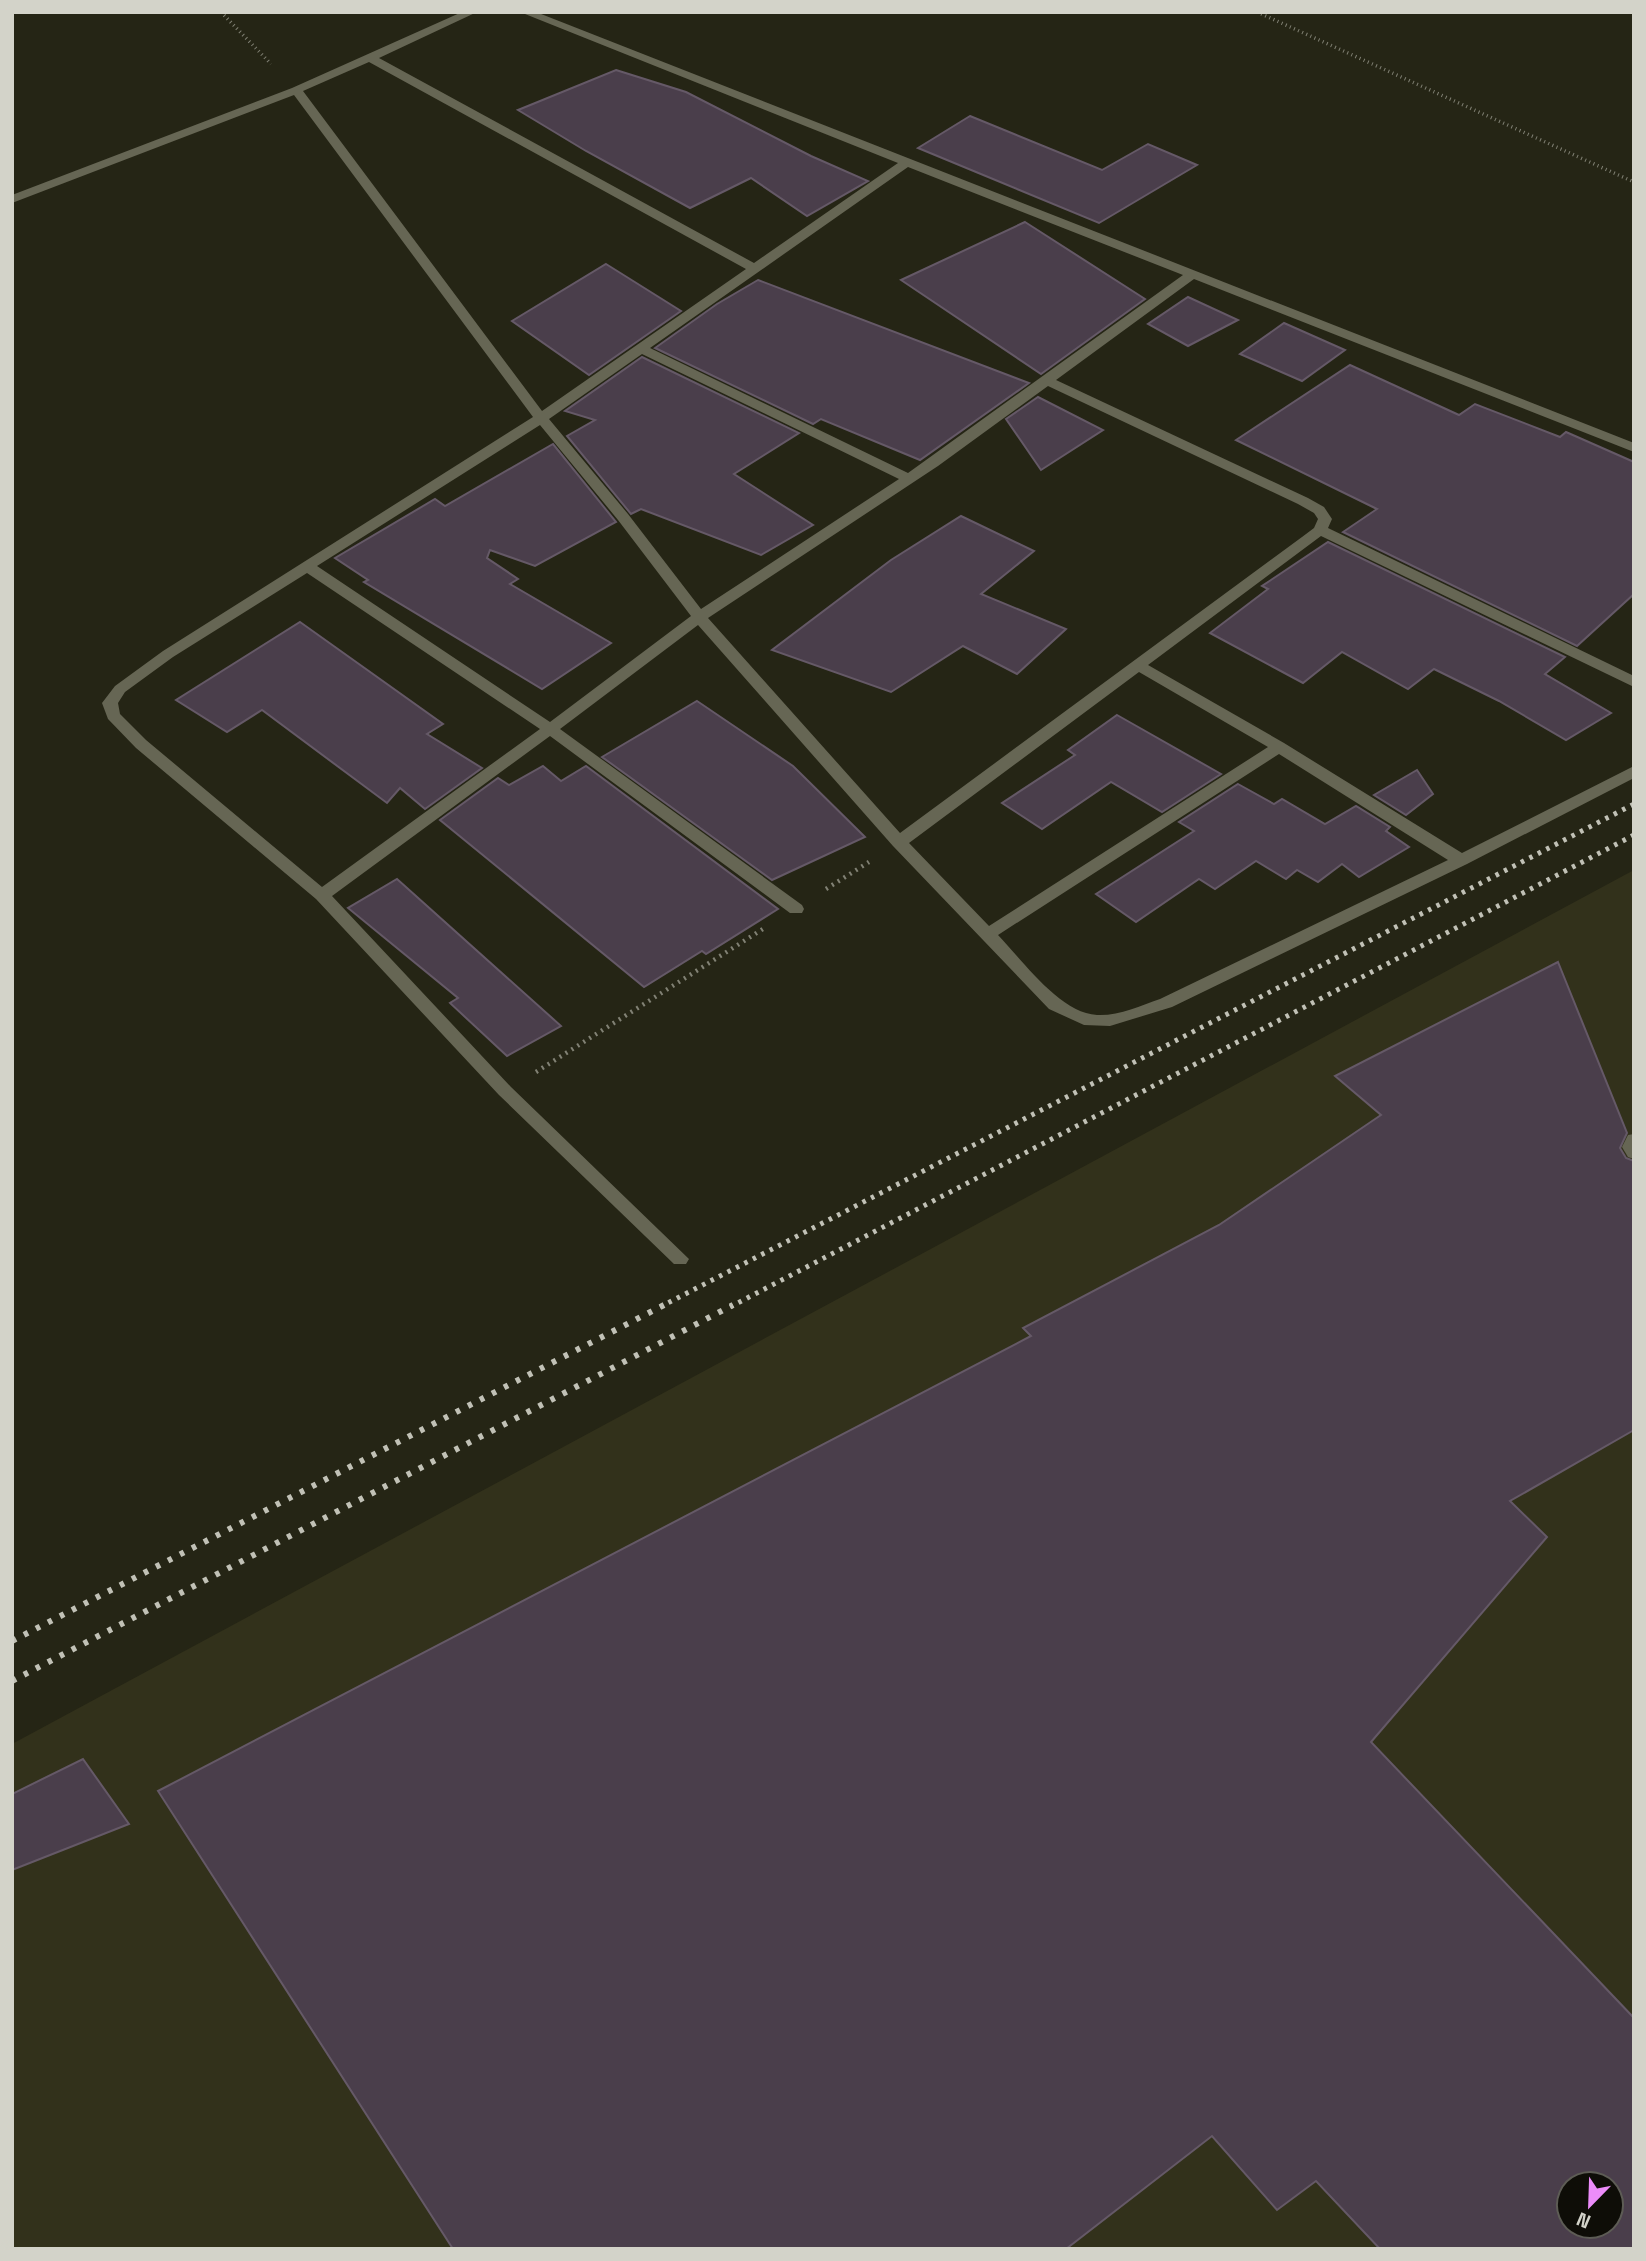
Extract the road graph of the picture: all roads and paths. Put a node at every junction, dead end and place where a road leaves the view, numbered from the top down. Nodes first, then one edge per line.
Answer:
1 (221, 12) edge
2 (472, 12) edge
3 (525, 12) edge
4 (1256, 12) edge
5 (371, 58) junction
6 (296, 90) junction
7 (906, 163) junction
8 (1634, 182) edge
9 (12, 199) edge
10 (754, 268) junction
11 (1192, 275) junction
12 (640, 348) junction
13 (1048, 381) junction
14 (541, 418) junction
15 (1634, 448) edge
16 (909, 479) junction
17 (1320, 530) junction
18 (308, 566) junction
19 (699, 617) junction
20 (1138, 665) junction
21 (1634, 682) edge
22 (550, 729) junction
23 (1279, 747) junction
24 (1634, 771) edge
25 (899, 842) junction
26 (1461, 860) junction
27 (322, 895) junction
28 (796, 909) junction
29 (988, 934) junction
30 (505, 1091) junction
31 (1634, 1140) edge
32 (1634, 1152) edge
33 (680, 1259) dead end

1 - 6 path
2 - 5 street
3 - 7 street
4 - 8 path
5 - 6 street
5 - 10 street
6 - 9 street
6 - 14 street
7 - 10 street
7 - 11 street
10 - 12 street
11 - 13 street
11 - 15 street
12 - 14 street
12 - 16 street
13 - 16 street
13 - 17 street
14 - 18 street
14 - 19 street
16 - 19 street
17 - 20 street
17 - 21 street
18 - 22 street
18 - 27 street
19 - 22 street
19 - 25 street
20 - 23 street
20 - 25 street
22 - 27 street
22 - 28 street
23 - 26 street
23 - 29 street
24 - 26 street
25 - 28 path
25 - 29 street
26 - 29 street
27 - 30 street
28 - 30 path
30 - 33 street
31 - 32 street

